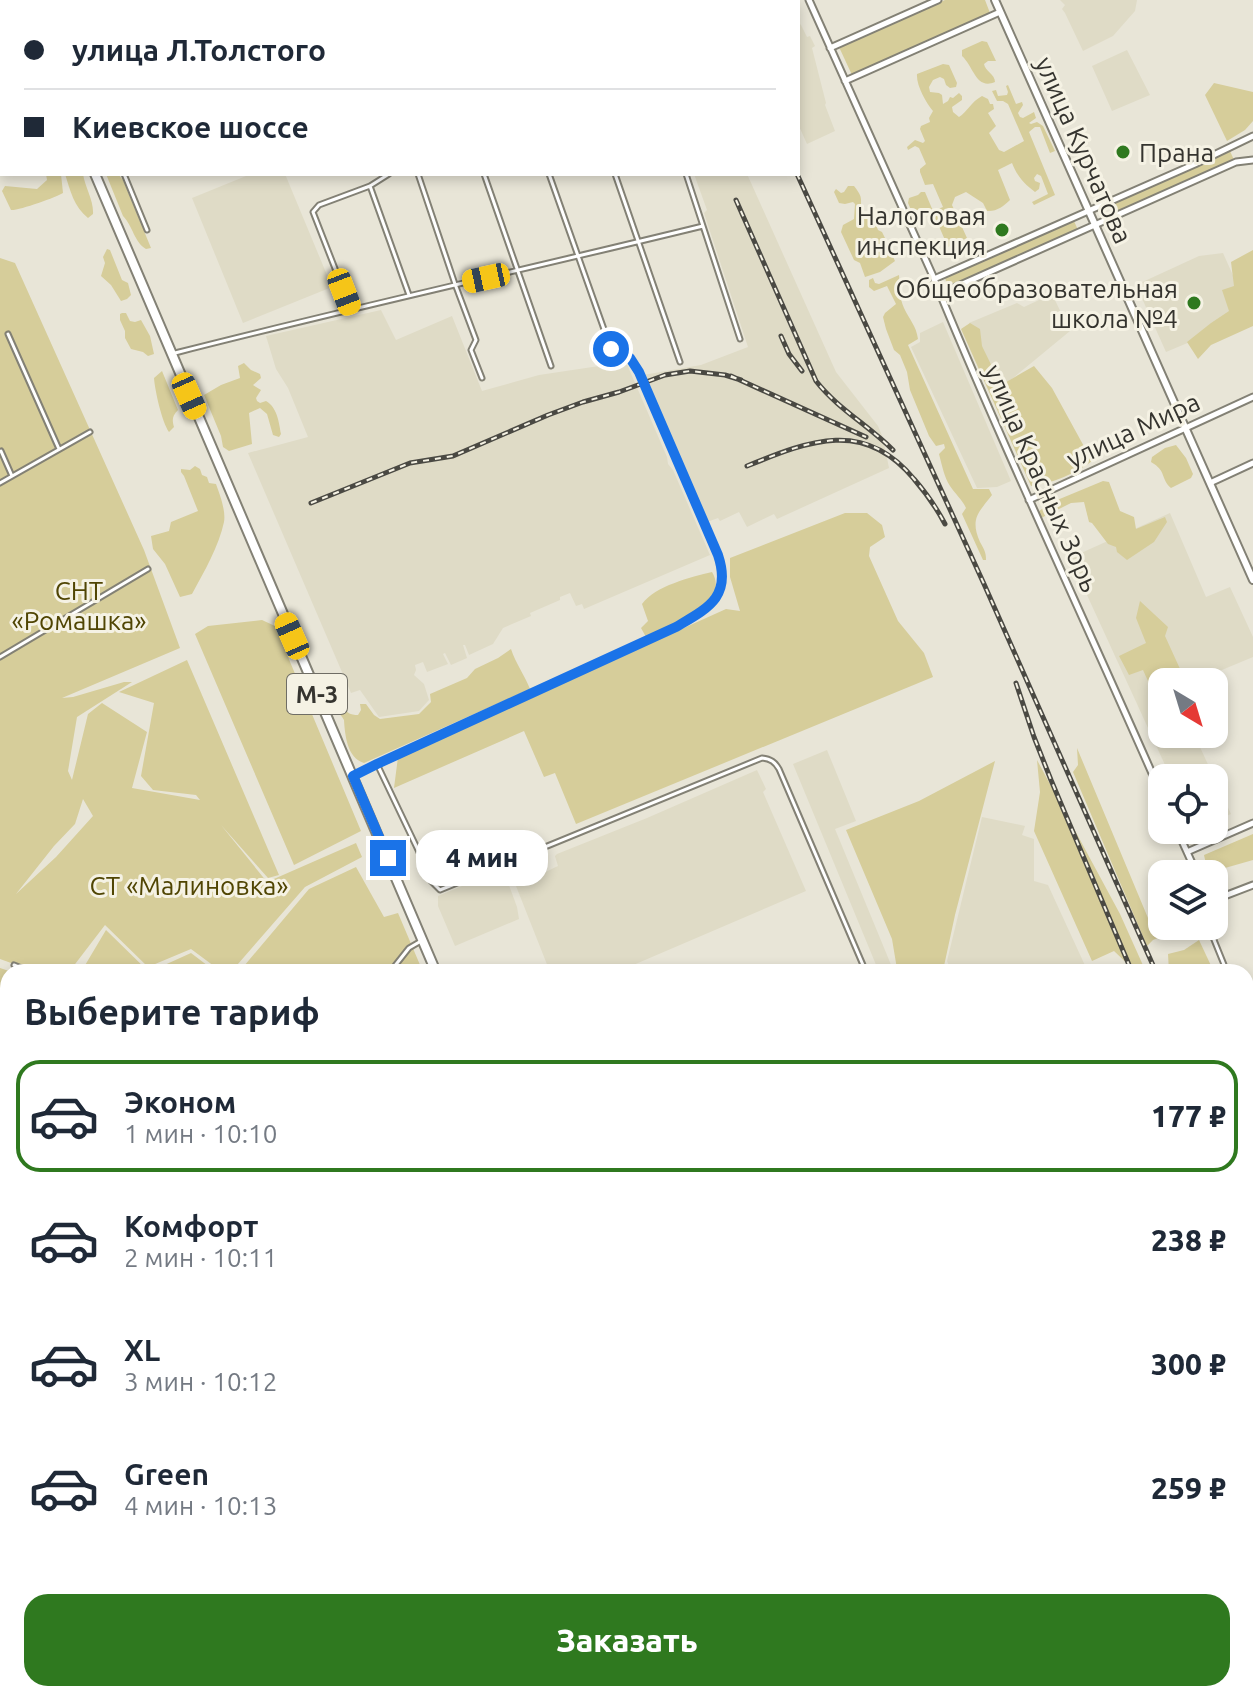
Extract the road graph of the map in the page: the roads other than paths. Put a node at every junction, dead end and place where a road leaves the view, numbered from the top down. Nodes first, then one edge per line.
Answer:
1 (809, 0) edge
2 (938, 0) edge
3 (995, 0) edge
4 (1000, 12) junction
5 (830, 48) junction
6 (845, 81) junction
7 (1253, 136) edge
8 (1253, 160) edge
9 (96, 176) edge
10 (125, 176) edge
11 (386, 176) edge
12 (419, 176) edge
13 (485, 176) edge
14 (550, 176) edge
15 (616, 176) edge
16 (687, 176) edge
17 (370, 186) junction
18 (1088, 211) junction
19 (1095, 224) junction
20 (703, 226) junction
21 (147, 230) dead end
22 (639, 242) junction
23 (577, 257) junction
24 (517, 271) junction
25 (934, 279) junction
26 (455, 284) junction
27 (940, 294) junction
28 (409, 295) junction
29 (350, 309) junction
30 (8, 334) dead end
31 (740, 339) dead end
32 (171, 354) junction
33 (680, 362) dead end
34 (551, 366) dead end
35 (482, 378) dead end
36 (1253, 397) edge
37 (1186, 428) junction
38 (90, 432) dead end
39 (59, 449) junction
40 (1, 451) edge
41 (1253, 463) edge
42 (12, 476) junction
43 (0, 483) edge
44 (1210, 483) junction
45 (1029, 500) junction
46 (148, 569) dead end
47 (1253, 580) edge
48 (0, 657) edge
49 (377, 764) junction
50 (1148, 765) edge
51 (353, 776) junction
52 (1253, 823) edge
53 (1183, 844) edge
54 (1187, 852) junction
55 (1191, 860) edge
56 (1253, 885) edge
57 (1228, 895) edge
58 (1214, 940) edge
59 (422, 941) junction
60 (396, 964) edge
61 (432, 964) edge
62 (863, 964) edge
63 (1224, 964) edge

1 - 5 street, улица Красных Зорь
2 - 5 street
3 - 4 main road, улица Курчатова
4 - 6 street
4 - 18 main road, улица Курчатова
5 - 6 street, улица Красных Зорь
6 - 25 street, улица Красных Зорь
7 - 18 street
8 - 19 street
9 - 32 highway, М-3
10 - 21 street
11 - 17 street
12 - 26 street
13 - 24 street
14 - 23 street
15 - 22 street
16 - 20 street
17 - 28 street
17 - 29 street
18 - 19 main road, улица Курчатова
18 - 25 street
19 - 27 street
19 - 37 main road, улица Курчатова
20 - 22 street
20 - 31 street
22 - 23 street
22 - 33 street
23 - 24 street
23 - 49 street
24 - 26 street
24 - 34 street
25 - 27 street, улица Красных Зорь
26 - 28 street
26 - 35 street
27 - 45 street, улица Красных Зорь
28 - 29 street
29 - 32 street
30 - 39 street
32 - 51 highway, М-3
36 - 37 street, улица Мира
37 - 44 main road, улица Курчатова
37 - 45 street, улица Мира
38 - 39 street
39 - 42 street
40 - 42 street
41 - 44 street
42 - 43 street
44 - 47 main road, улица Курчатова
45 - 50 street, улица Красных Зорь
46 - 48 street
49 - 51 street
49 - 62 street
51 - 59 highway, М-3
52 - 54 street
53 - 54 street
54 - 55 street
56 - 57 street
58 - 63 street
59 - 60 street
59 - 61 highway, М-3

